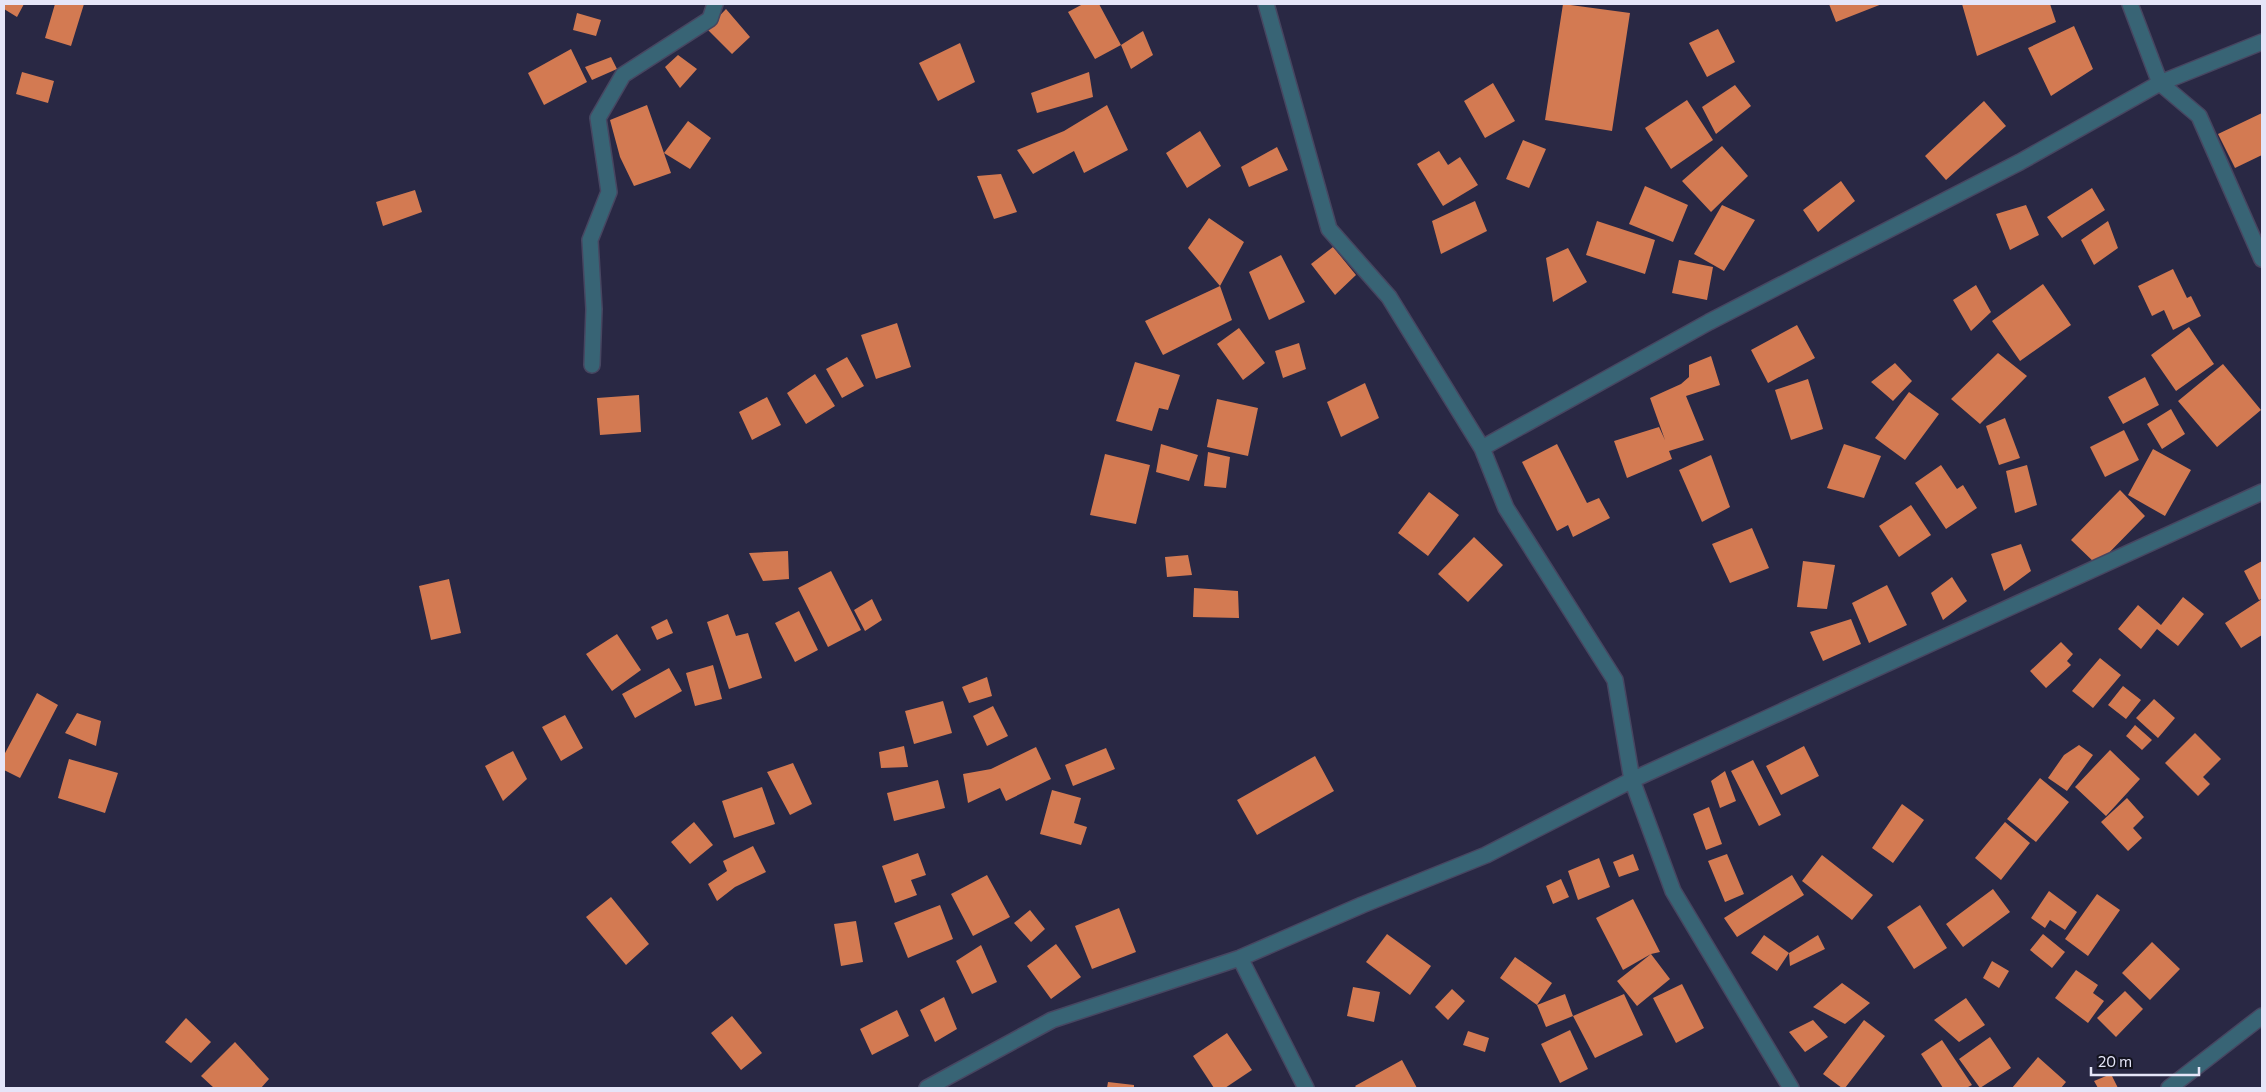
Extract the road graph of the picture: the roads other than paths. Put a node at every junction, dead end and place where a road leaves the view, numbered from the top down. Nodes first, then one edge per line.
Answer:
1 (715, 4) edge
2 (1267, 4) edge
3 (2130, 4) edge
4 (2262, 42) edge
5 (2160, 83) junction
6 (2262, 259) edge
7 (592, 366) dead end
8 (1482, 448) junction
9 (2262, 492) edge
10 (1632, 780) junction
11 (1240, 958) junction
12 (2262, 1016) edge
13 (927, 1088) edge
14 (1306, 1088) edge
15 (1791, 1088) edge
16 (2170, 1088) edge

1 - 7 street
2 - 8 street
3 - 5 street
4 - 5 street
5 - 6 street
5 - 8 street
8 - 10 street
9 - 10 street
10 - 11 street
10 - 15 street
11 - 13 street
11 - 14 street
12 - 16 street

